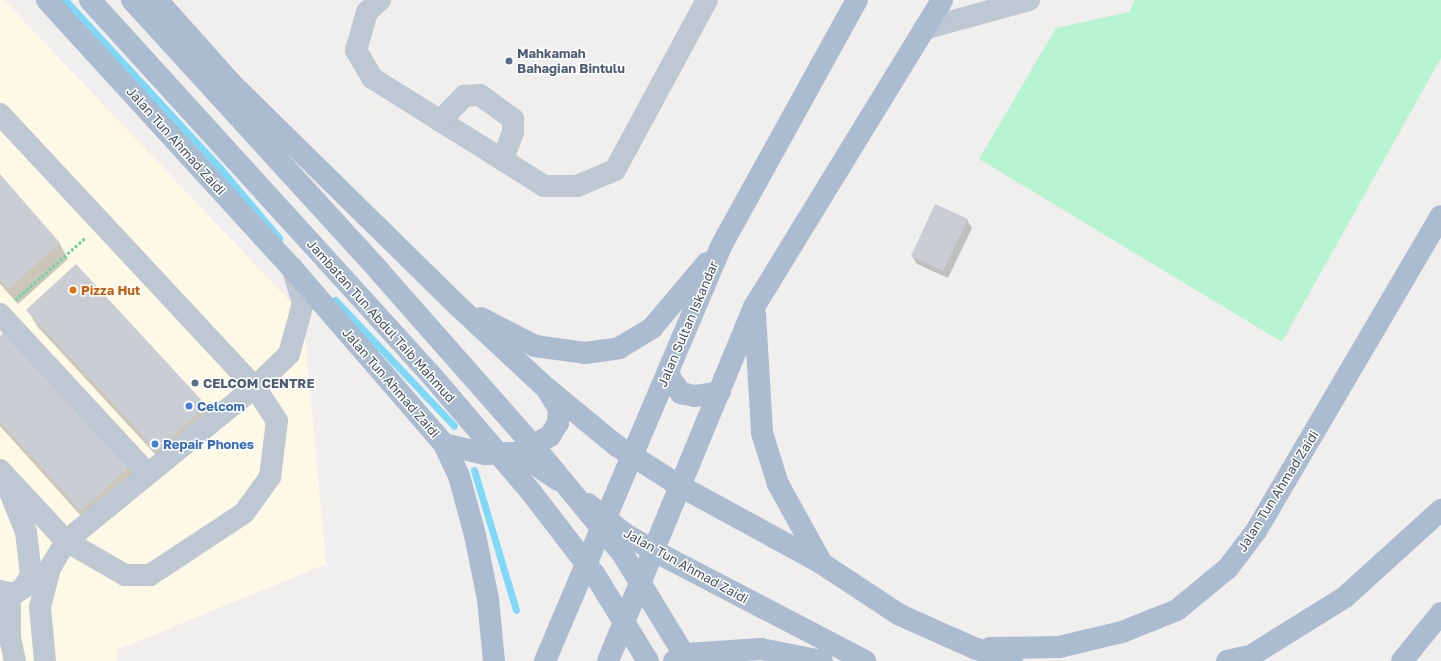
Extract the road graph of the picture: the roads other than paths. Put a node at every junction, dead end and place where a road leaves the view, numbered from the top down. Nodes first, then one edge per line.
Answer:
1 (47, 0) edge
2 (90, 0) edge
3 (132, 0) edge
4 (157, 0) edge
5 (380, 0) edge
6 (707, 0) edge
7 (857, 0) edge
8 (942, 0) edge
9 (1029, 0) edge
10 (924, 29) junction
11 (0, 114) edge
12 (440, 121) junction
13 (502, 160) junction
14 (1441, 216) edge
15 (720, 248) junction
16 (292, 268) junction
17 (457, 305) junction
18 (754, 307) junction
19 (6, 308) edge
20 (669, 370) junction
21 (544, 386) junction
22 (255, 387) junction
23 (720, 392) junction
24 (444, 444) junction
25 (518, 453) junction
26 (633, 455) junction
27 (2, 472) edge
28 (147, 473) junction
29 (680, 486) junction
30 (1441, 510) edge
31 (606, 519) junction
32 (66, 541) junction
33 (654, 551) junction
34 (821, 563) junction
35 (5, 592) edge
36 (1441, 613) edge
37 (974, 648) junction
38 (15, 661) edge
39 (45, 661) edge
40 (494, 661) edge
41 (545, 661) edge
42 (608, 661) edge
43 (648, 661) edge
44 (674, 661) edge
45 (688, 661) edge
46 (822, 661) edge
47 (865, 661) edge
48 (1012, 661) edge
49 (1227, 661) edge
50 (1402, 661) edge

1 - 16 main road, Jalan Tun Ahmad Zaidi
2 - 43 main road, Jambatan Tun Abdul Taib Mahmud, bridge
3 - 45 main road, bridge
4 - 17 main road, Jalan Tun Ahmad Zaidi
5 - 12 street
6 - 13 street
7 - 15 main road, Jalan Sultan Iskandar
8 - 10 main road
9 - 10 street
10 - 18 main road
11 - 22 street
12 - 13 street
12 - 13 street
14 - 37 main road, Jalan Tun Ahmad Zaidi
15 - 17 main road
15 - 20 main road, Jalan Sultan Iskandar
16 - 22 street
16 - 24 main road, Jalan Tun Ahmad Zaidi
17 - 21 main road, Jalan Tun Ahmad Zaidi
18 - 23 main road
18 - 34 main road
19 - 28 street
20 - 23 main road
20 - 26 main road, Jalan Sultan Iskandar
21 - 25 main road
21 - 26 main road, Jalan Tun Ahmad Zaidi
22 - 28 street
22 - 32 street
23 - 29 main road
24 - 25 main road, Jalan Tun Ahmad Zaidi
24 - 40 main road
25 - 31 main road, Jalan Tun Ahmad Zaidi
26 - 29 main road, Jalan Tun Ahmad Zaidi
26 - 31 main road, Jalan Sultan Iskandar
27 - 32 street
27 - 35 street
28 - 32 street
29 - 33 main road
29 - 34 main road, Jalan Tun Ahmad Zaidi
30 - 49 main road
31 - 33 main road, Jalan Tun Ahmad Zaidi
31 - 41 main road, Jalan Sultan Iskandar
32 - 39 street
33 - 42 main road
33 - 47 main road, Jalan Tun Ahmad Zaidi
34 - 37 main road, Jalan Tun Ahmad Zaidi
35 - 38 street
36 - 50 main road
37 - 48 main road, Jalan Tun Ahmad Zaidi
44 - 46 main road

